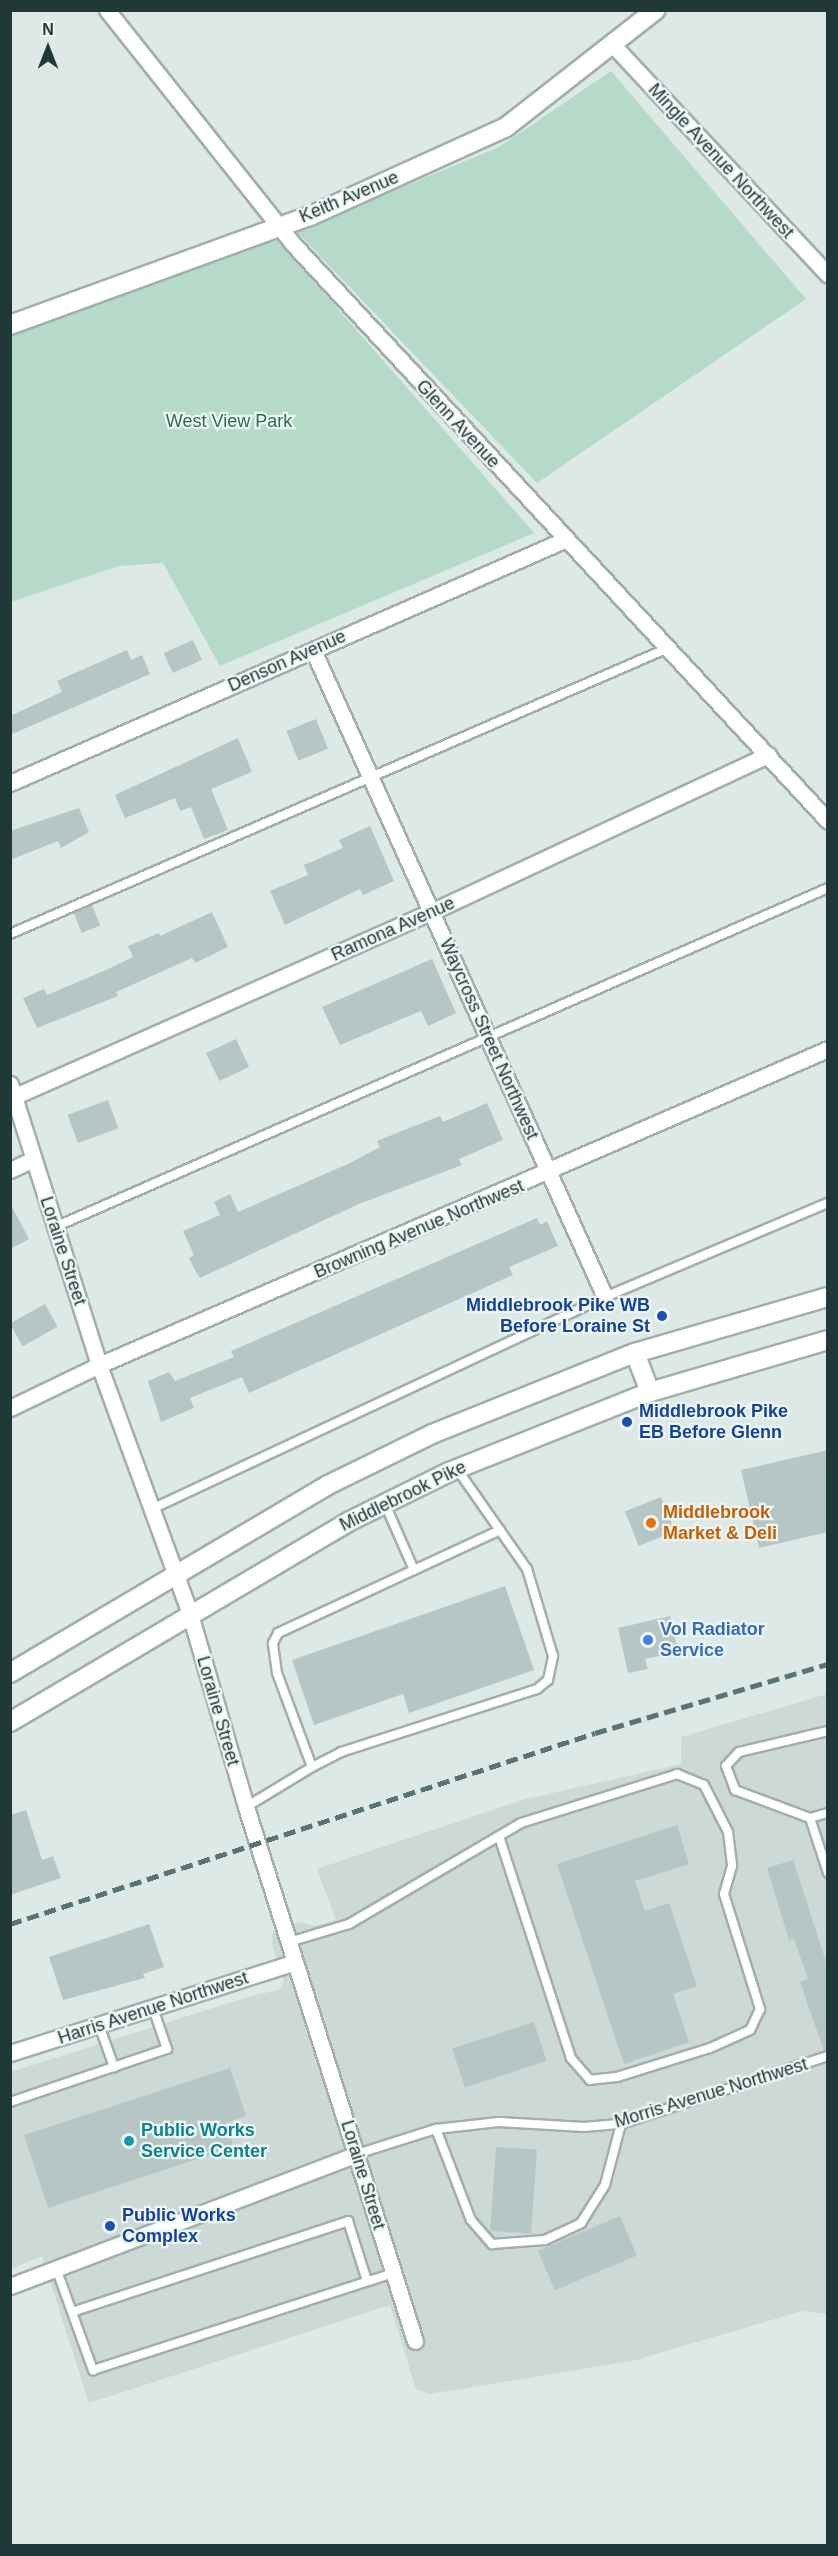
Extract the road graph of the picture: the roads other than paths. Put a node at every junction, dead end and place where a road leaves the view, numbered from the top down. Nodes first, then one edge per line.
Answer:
1 (107, 10) edge
2 (657, 10) edge
3 (614, 46) junction
4 (277, 227) junction
5 (825, 267) edge
6 (10, 325) edge
7 (564, 540) junction
8 (668, 648) junction
9 (313, 650) junction
10 (768, 755) junction
11 (369, 777) junction
12 (10, 783) edge
13 (828, 821) edge
14 (828, 888) edge
15 (431, 912) junction
16 (10, 934) edge
17 (489, 1039) junction
18 (828, 1049) edge
19 (13, 1090) edge
20 (34, 1159) junction
21 (10, 1170) edge
22 (549, 1173) junction
23 (828, 1203) edge
24 (55, 1227) junction
25 (606, 1297) junction
26 (828, 1297) edge
27 (828, 1340) edge
28 (635, 1353) junction
29 (99, 1365) junction
30 (650, 1392) junction
31 (10, 1408) edge
32 (457, 1469) junction
33 (385, 1504) junction
34 (152, 1509) junction
35 (500, 1530) junction
36 (414, 1570) junction
37 (175, 1574) junction
38 (190, 1614) junction
39 (10, 1672) edge
40 (10, 1722) edge
41 (828, 1731) edge
42 (312, 1767) junction
43 (246, 1807) junction
44 (828, 1813) edge
45 (810, 1818) junction
46 (499, 1836) junction
47 (828, 1873) edge
48 (289, 1942) junction
49 (295, 1962) junction
50 (153, 2008) junction
51 (99, 2025) junction
52 (10, 2053) edge
53 (828, 2056) edge
54 (114, 2067) junction
55 (10, 2102) edge
56 (621, 2124) junction
57 (436, 2129) junction
58 (357, 2154) junction
59 (56, 2268) junction
60 (393, 2273) junction
61 (367, 2281) junction
62 (10, 2286) edge
63 (72, 2312) junction
64 (415, 2341) dead end

1 - 4 street, Glenn Avenue
2 - 3 main road, Keith Avenue
3 - 4 main road, Keith Avenue
3 - 5 street, Mingle Avenue Northwest
4 - 6 main road, Keith Avenue
4 - 7 street, Glenn Avenue
7 - 8 street, Glenn Avenue
7 - 9 street, Denson Avenue
8 - 10 street, Glenn Avenue
8 - 11 lane
9 - 11 street, Waycross Street Northwest
9 - 12 street, Denson Avenue
10 - 13 street, Glenn Avenue
10 - 15 street, Ramona Avenue
11 - 15 street, Waycross Street Northwest
11 - 16 lane
14 - 17 lane
15 - 17 street, Waycross Street Northwest
15 - 19 street, Ramona Avenue
17 - 22 street, Waycross Street Northwest
17 - 24 lane
18 - 22 street, Browning Avenue Northwest
19 - 20 street, Loraine Street
20 - 21 street
20 - 24 street, Loraine Street
22 - 25 street, Waycross Street Northwest
22 - 29 street, Browning Avenue Northwest
23 - 25 lane
24 - 29 street, Loraine Street
25 - 34 lane
26 - 28 main road
27 - 30 main road, Middlebrook Pike
28 - 30 main road
28 - 37 main road
29 - 31 street, Browning Avenue Northwest
29 - 34 street, Loraine Street
30 - 32 main road, Middlebrook Pike
32 - 33 main road, Middlebrook Pike
32 - 35 lane
33 - 36 lane
33 - 38 main road, Middlebrook Pike
34 - 37 street, Loraine Street
35 - 36 lane
35 - 42 lane
36 - 42 lane
37 - 38 street, Loraine Street
37 - 39 main road
38 - 40 main road, Middlebrook Pike
38 - 43 street, Loraine Street
41 - 45 lane
42 - 43 lane
43 - 48 street, Loraine Street
44 - 45 lane
45 - 47 lane
46 - 46 lane
46 - 48 lane
48 - 49 street, Loraine Street
49 - 50 street, Harris Avenue Northwest
49 - 58 street, Loraine Street
50 - 51 street, Harris Avenue Northwest
50 - 54 lane
51 - 52 street, Harris Avenue Northwest
51 - 54 lane
53 - 56 lane, Morris Avenue Northwest
54 - 55 lane
56 - 57 lane, Morris Avenue Northwest
56 - 57 lane
57 - 58 lane, Morris Avenue Northwest
58 - 59 street, Morris Avenue Northwest
58 - 60 street, Loraine Street
59 - 62 street, Morris Avenue Northwest
59 - 63 lane
60 - 61 lane
60 - 64 street, Loraine Street
61 - 63 lane
61 - 63 lane

